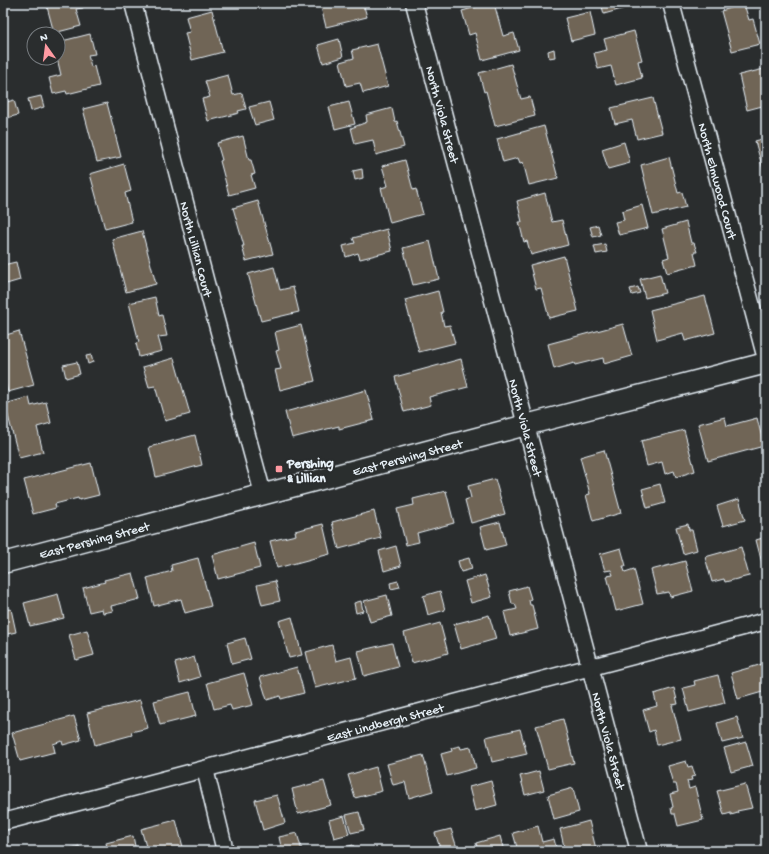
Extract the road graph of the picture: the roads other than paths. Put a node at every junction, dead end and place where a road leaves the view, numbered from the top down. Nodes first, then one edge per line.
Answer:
1 (133, 3) edge
2 (414, 3) edge
3 (671, 3) edge
4 (766, 359) edge
5 (766, 363) edge
6 (526, 425) junction
7 (263, 494) junction
8 (3, 563) edge
9 (766, 621) edge
10 (591, 668) junction
11 (205, 769) junction
12 (3, 822) edge
13 (225, 851) edge
14 (639, 851) edge

1 - 7 street, North Lillian Court
2 - 6 street, North Viola Street
3 - 4 street, North Elmwood Court
5 - 6 street, East Pershing Street
6 - 7 street, East Pershing Street
6 - 10 street, North Viola Street
7 - 8 street, East Pershing Street
9 - 10 street, East Lindbergh Street
10 - 11 street, East Lindbergh Street
10 - 14 street, North Viola Street
11 - 12 street, East Lindbergh Street
11 - 13 street

